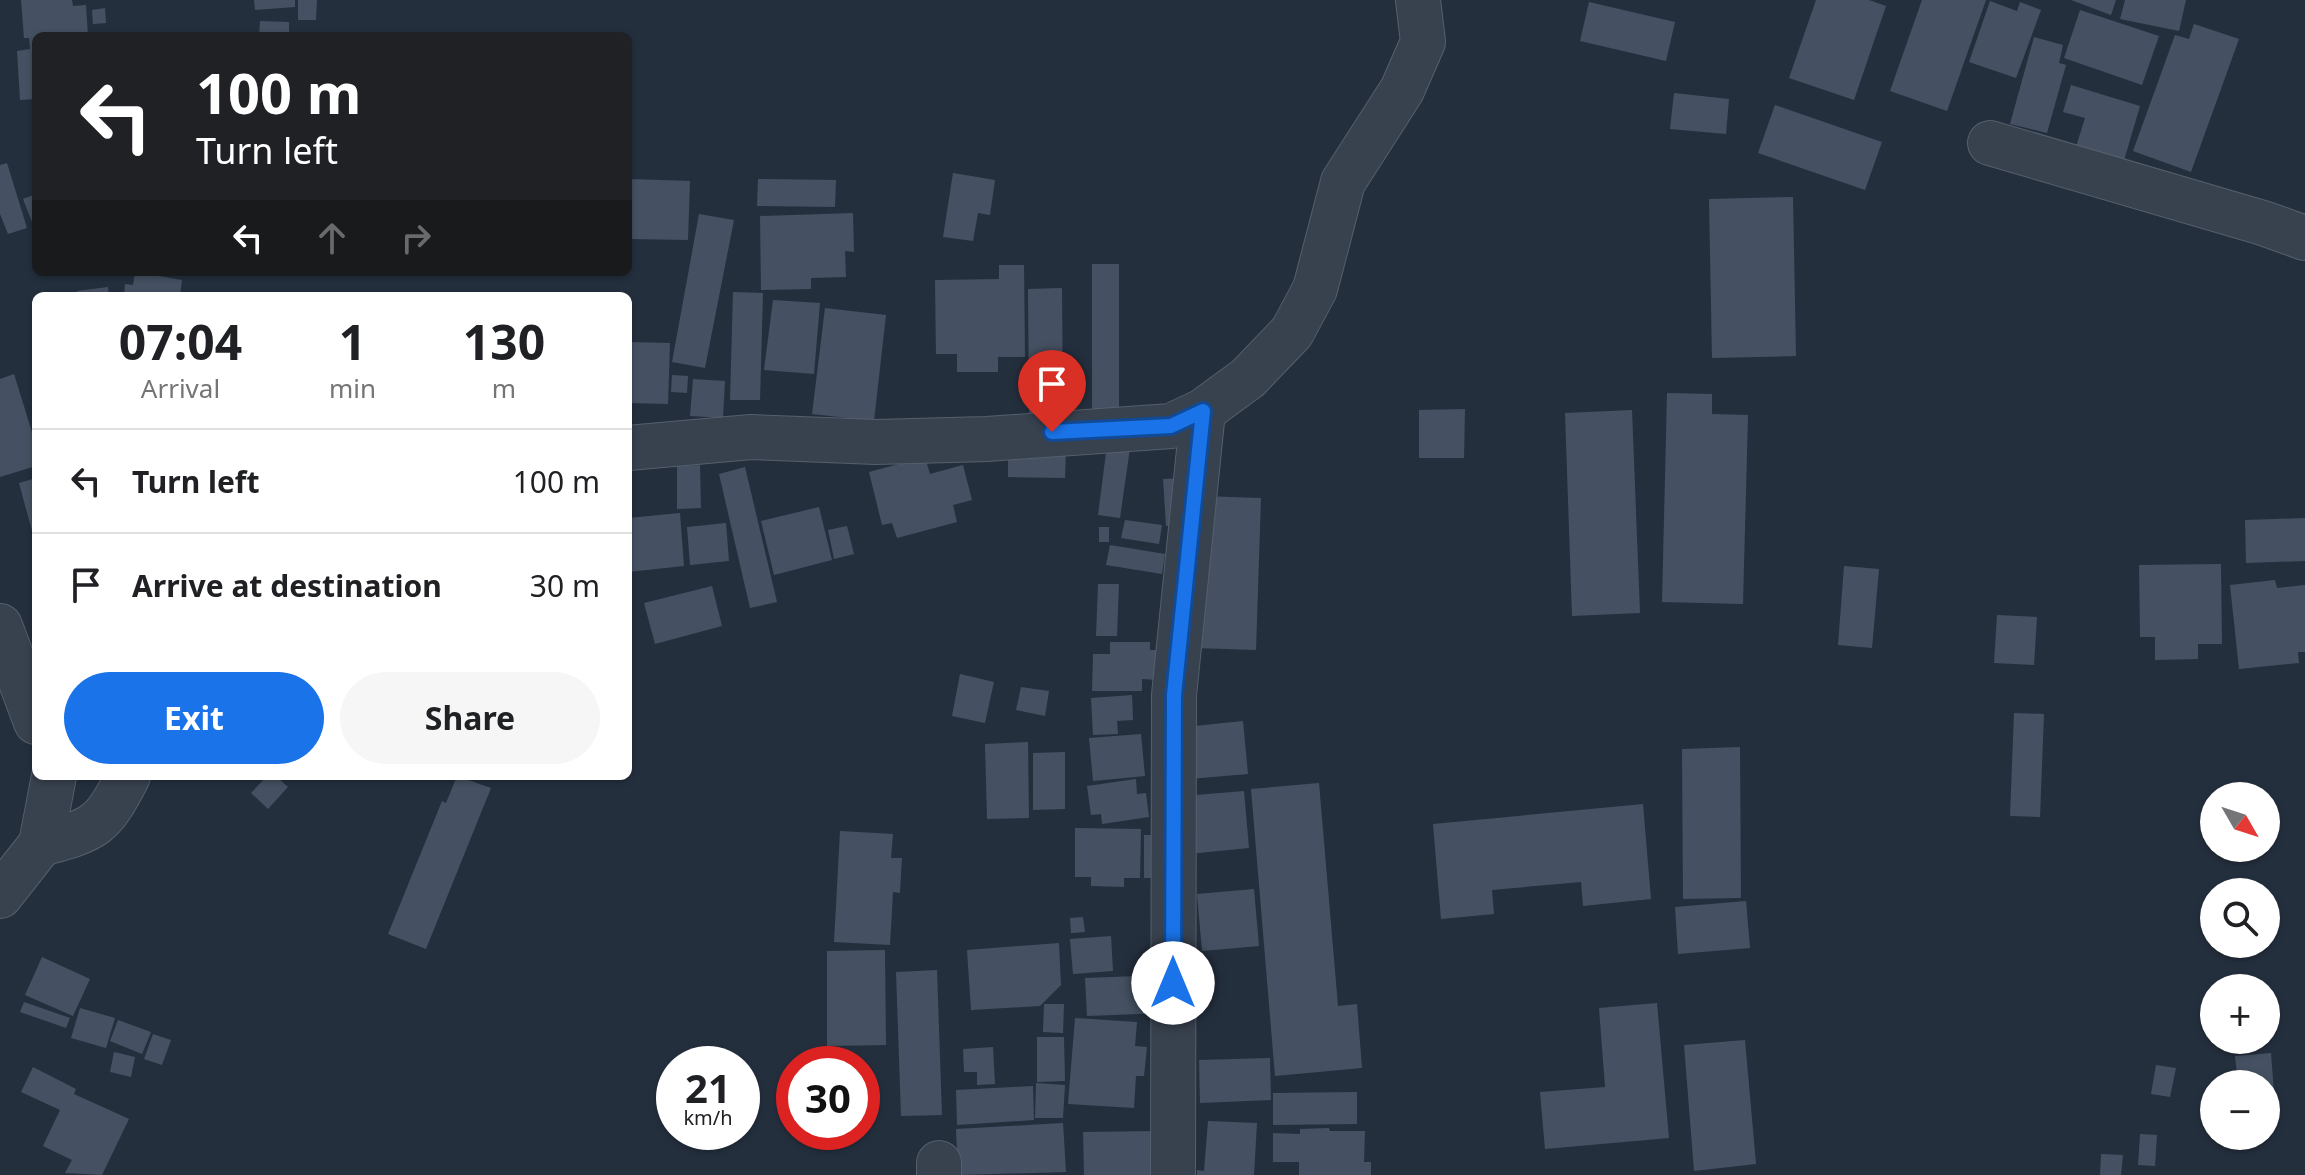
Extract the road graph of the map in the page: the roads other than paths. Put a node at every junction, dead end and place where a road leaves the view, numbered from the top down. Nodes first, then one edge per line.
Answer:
1 (1399, 0) edge
2 (1421, 21) edge
3 (1990, 143) dead end
4 (2305, 238) edge
5 (1203, 411) junction
6 (632, 448) edge
7 (0, 626) edge
8 (32, 711) edge
9 (53, 780) edge
10 (126, 780) edge
11 (41, 844) junction
12 (0, 896) edge
13 (1173, 1175) edge

1 - 2 street
2 - 5 street
3 - 4 street
5 - 6 street
5 - 13 street
7 - 8 street
9 - 11 street
10 - 11 street
11 - 12 street

